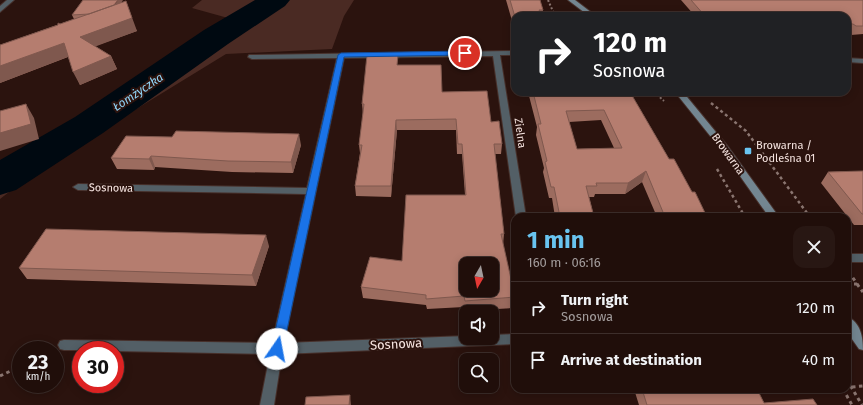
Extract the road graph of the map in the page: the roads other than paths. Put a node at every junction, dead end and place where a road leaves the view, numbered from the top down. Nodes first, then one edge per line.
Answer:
1 (11, 0) edge
2 (571, 0) edge
3 (0, 10) edge
4 (588, 12) edge
5 (496, 53) junction
6 (511, 53) edge
7 (341, 55) junction
8 (252, 57) dead end
9 (851, 60) edge
10 (863, 61) edge
11 (682, 96) edge
12 (78, 188) dead end
13 (311, 191) junction
14 (520, 213) edge
15 (771, 213) edge
16 (851, 258) edge
17 (863, 258) edge
18 (851, 328) edge
19 (511, 339) edge
20 (64, 345) dead end
21 (863, 345) edge
22 (277, 349) junction
23 (267, 405) edge

1 - 3 street
2 - 4 street
5 - 6 street
5 - 7 street
5 - 14 street, Zielna
7 - 8 street
7 - 13 street
9 - 10 street
11 - 15 street, Browarna
12 - 13 street, Sosnowa
13 - 22 street
16 - 17 street
18 - 21 street
19 - 22 street, Sosnowa
20 - 22 street, Sosnowa
22 - 23 street

